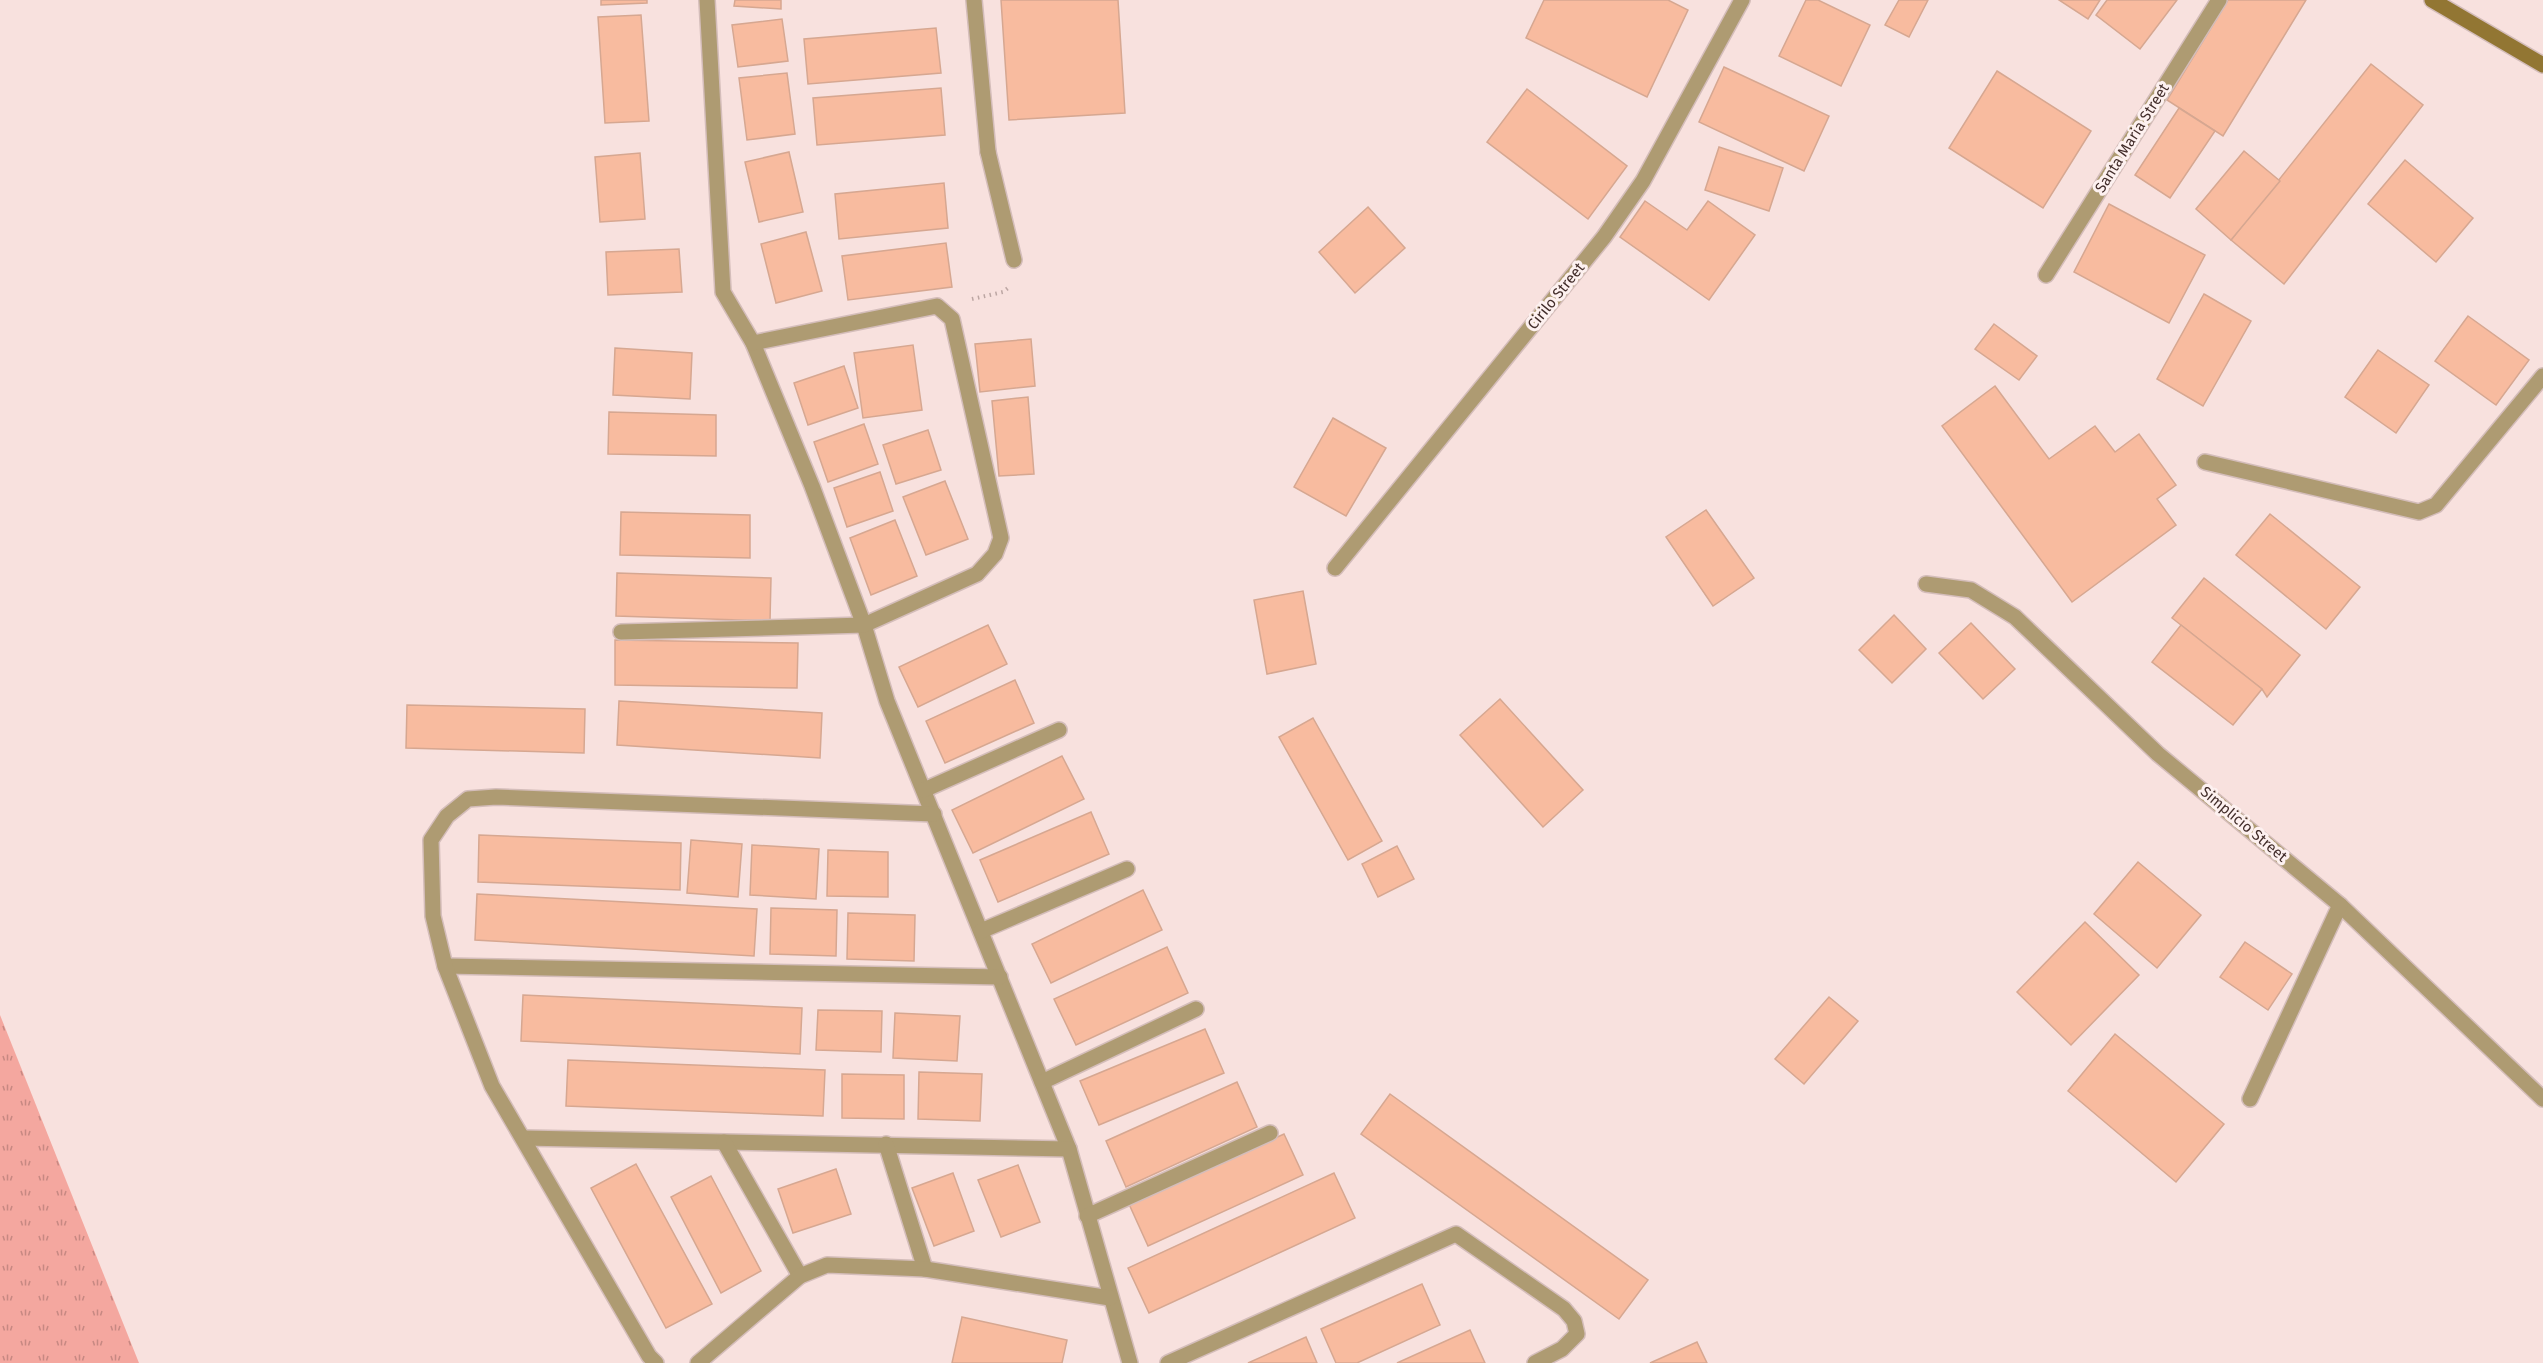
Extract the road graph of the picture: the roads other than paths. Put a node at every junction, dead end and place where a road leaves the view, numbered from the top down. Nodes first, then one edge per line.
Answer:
1 (707, 0) edge
2 (974, 0) edge
3 (1742, 0) edge
4 (2219, 0) edge
5 (2432, 0) edge
6 (2543, 65) edge
7 (1014, 260) road end
8 (2046, 275) dead end
9 (753, 343) junction
10 (2543, 376) edge
11 (2205, 462) dead end
12 (1335, 568) dead end
13 (1926, 584) dead end
14 (864, 625) junction
15 (621, 633) dead end
16 (1059, 730) dead end
17 (924, 790) junction
18 (934, 814) junction
19 (1127, 869) dead end
20 (2340, 904) junction
21 (981, 931) junction
22 (445, 966) junction
23 (1000, 977) junction
24 (1196, 1009) dead end
25 (1042, 1082) junction
26 (2250, 1099) dead end
27 (2543, 1099) edge
28 (1270, 1132) dead end
29 (523, 1138) junction
30 (724, 1142) junction
31 (886, 1144) junction
32 (1069, 1149) junction
33 (1088, 1216) junction
34 (925, 1269) junction
35 (800, 1276) junction
36 (1110, 1298) junction
37 (657, 1363) edge
38 (698, 1363) edge
39 (1130, 1363) edge
40 (1168, 1363) edge
41 (1535, 1363) edge

1 - 9 street
2 - 7 street
3 - 12 street, Cirilo Street
4 - 8 street, Santa Maria Street
5 - 6 main road
9 - 14 street
9 - 14 street
10 - 11 street
13 - 20 street, Simplicio Street
14 - 15 street
14 - 17 street
16 - 17 street
17 - 18 street
18 - 21 street
18 - 22 street
19 - 21 street
20 - 26 street
20 - 27 street, Simplicio Street
21 - 23 street
22 - 23 street
22 - 29 street
23 - 25 street
24 - 25 street
25 - 32 street
28 - 33 street
29 - 30 street
29 - 37 street
30 - 31 street
30 - 35 street
31 - 32 street
31 - 34 street
32 - 33 street
33 - 36 street
34 - 35 street
34 - 36 street
35 - 38 street
36 - 39 street
40 - 41 street

